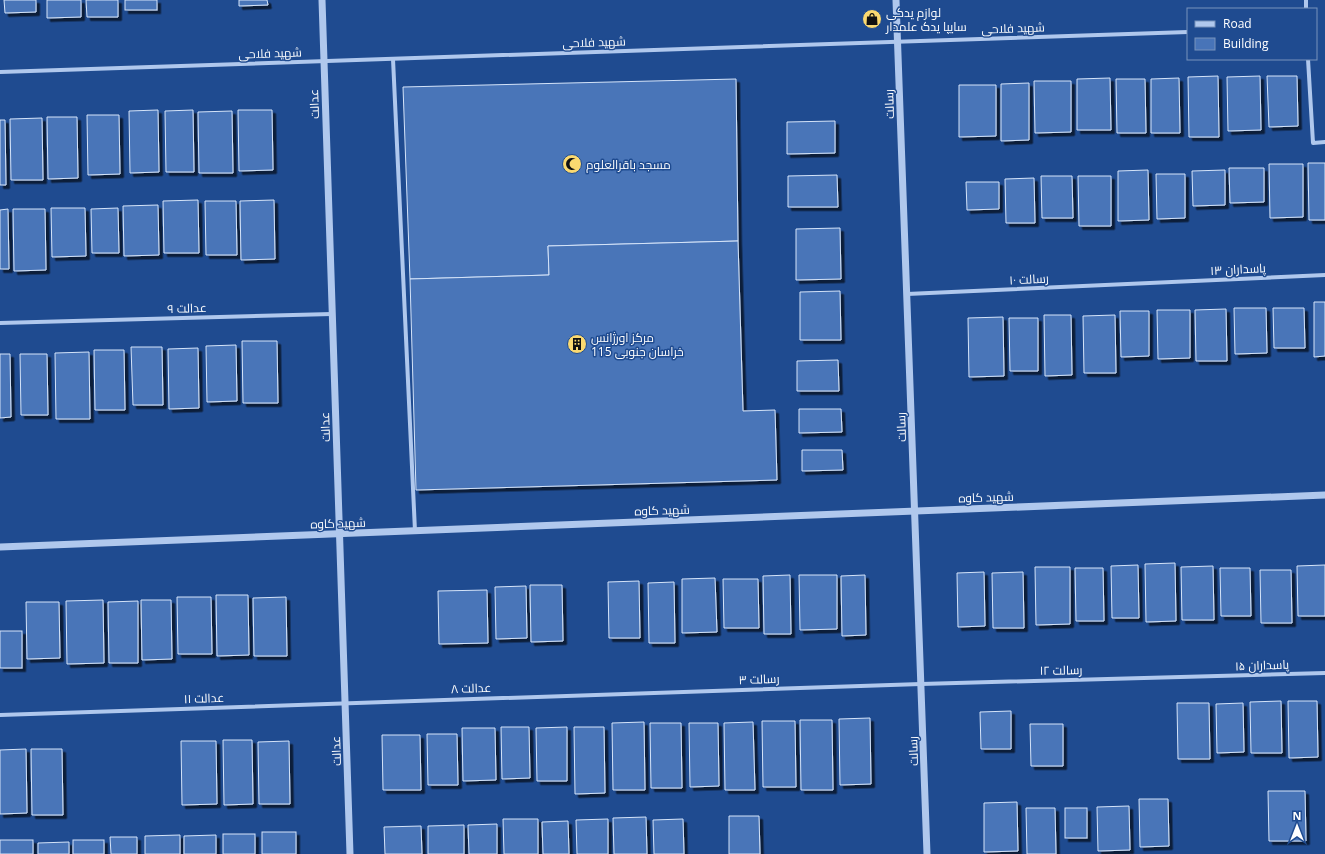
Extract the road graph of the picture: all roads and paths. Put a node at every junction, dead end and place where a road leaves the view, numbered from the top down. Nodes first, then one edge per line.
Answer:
1 (322, 0) edge
2 (896, 0) edge
3 (1187, 32) edge
4 (897, 42) junction
5 (393, 59) junction
6 (1308, 60) edge
7 (324, 61) junction
8 (0, 72) edge
9 (1325, 142) edge
10 (1325, 275) edge
11 (1152, 283) joint
12 (907, 294) junction
13 (332, 314) junction
14 (0, 323) edge
15 (1325, 495) edge
16 (915, 511) junction
17 (415, 531) junction
18 (340, 534) junction
19 (0, 547) edge
20 (1325, 673) edge
21 (1200, 676) joint
22 (921, 684) junction
23 (598, 694) joint
24 (345, 703) junction
25 (0, 715) edge
26 (350, 854) edge
27 (928, 854) edge

1 - 7 street, عدالت
2 - 4 street, رسالت
3 - 4 street, شهید فلاحی
4 - 5 street, شهید فلاحی
4 - 12 street, رسالت
5 - 7 street, شهید فلاحی
5 - 17 street
6 - 9 street
7 - 8 street, شهید فلاحی
7 - 13 street, عدالت
10 - 11 street, پاسداران ۱۳
11 - 12 street, رسالت ۱۰
12 - 16 street, رسالت
13 - 14 street, عدالت ۹
13 - 18 street, عدالت
15 - 16 street, شهید کاوه
16 - 17 street, شهید کاوه
16 - 22 street, رسالت
17 - 18 street, شهید کاوه
18 - 19 street, شهید کاوه
18 - 24 street, عدالت
20 - 21 street, پاسداران ۱۵
21 - 22 street, رسالت ۱۲
22 - 23 street, رسالت ۳
22 - 27 street, رسالت
23 - 24 street, عدالت ۸
24 - 25 street, عدالت ۱۱
24 - 26 street, عدالت

